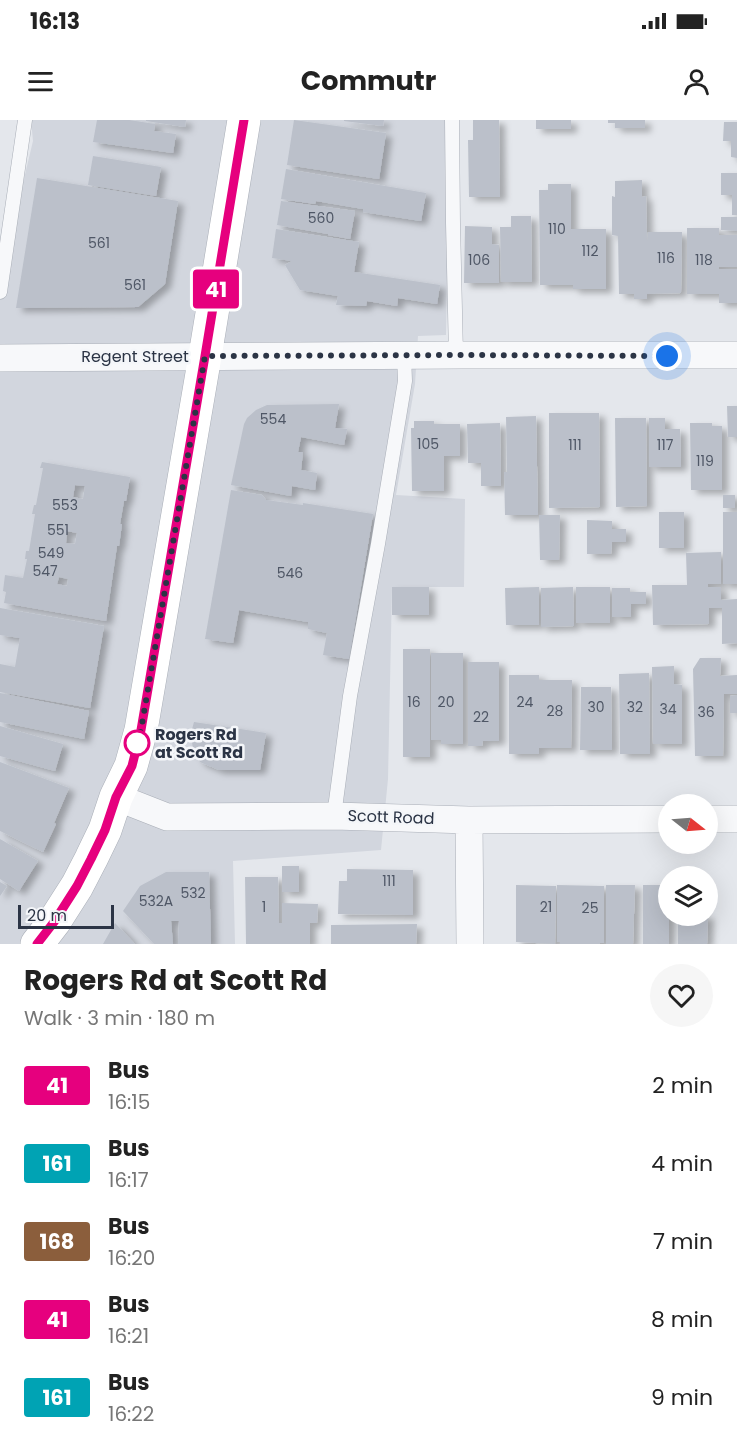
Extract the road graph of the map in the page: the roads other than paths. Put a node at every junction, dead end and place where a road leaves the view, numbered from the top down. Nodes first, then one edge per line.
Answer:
1 (26, 120) edge
2 (244, 120) edge
3 (452, 120) edge
4 (0, 292) edge
5 (456, 355) junction
6 (737, 355) edge
7 (205, 356) junction
8 (404, 356) junction
9 (0, 358) edge
10 (116, 797) junction
11 (334, 816) junction
12 (658, 819) edge
13 (718, 819) edge
14 (737, 819) edge
15 (469, 820) junction
16 (38, 944) edge
17 (470, 944) edge

1 - 4 lane
2 - 7 main road
3 - 5 lane
5 - 6 street, Regent Street
5 - 8 street, Regent Street
7 - 8 street, Regent Street
7 - 9 street, Regent Street
7 - 10 main road
8 - 11 lane
10 - 11 street, Scott Road
10 - 16 main road
11 - 15 street, Scott Road
12 - 15 street, Scott Road
13 - 14 street
15 - 17 street

